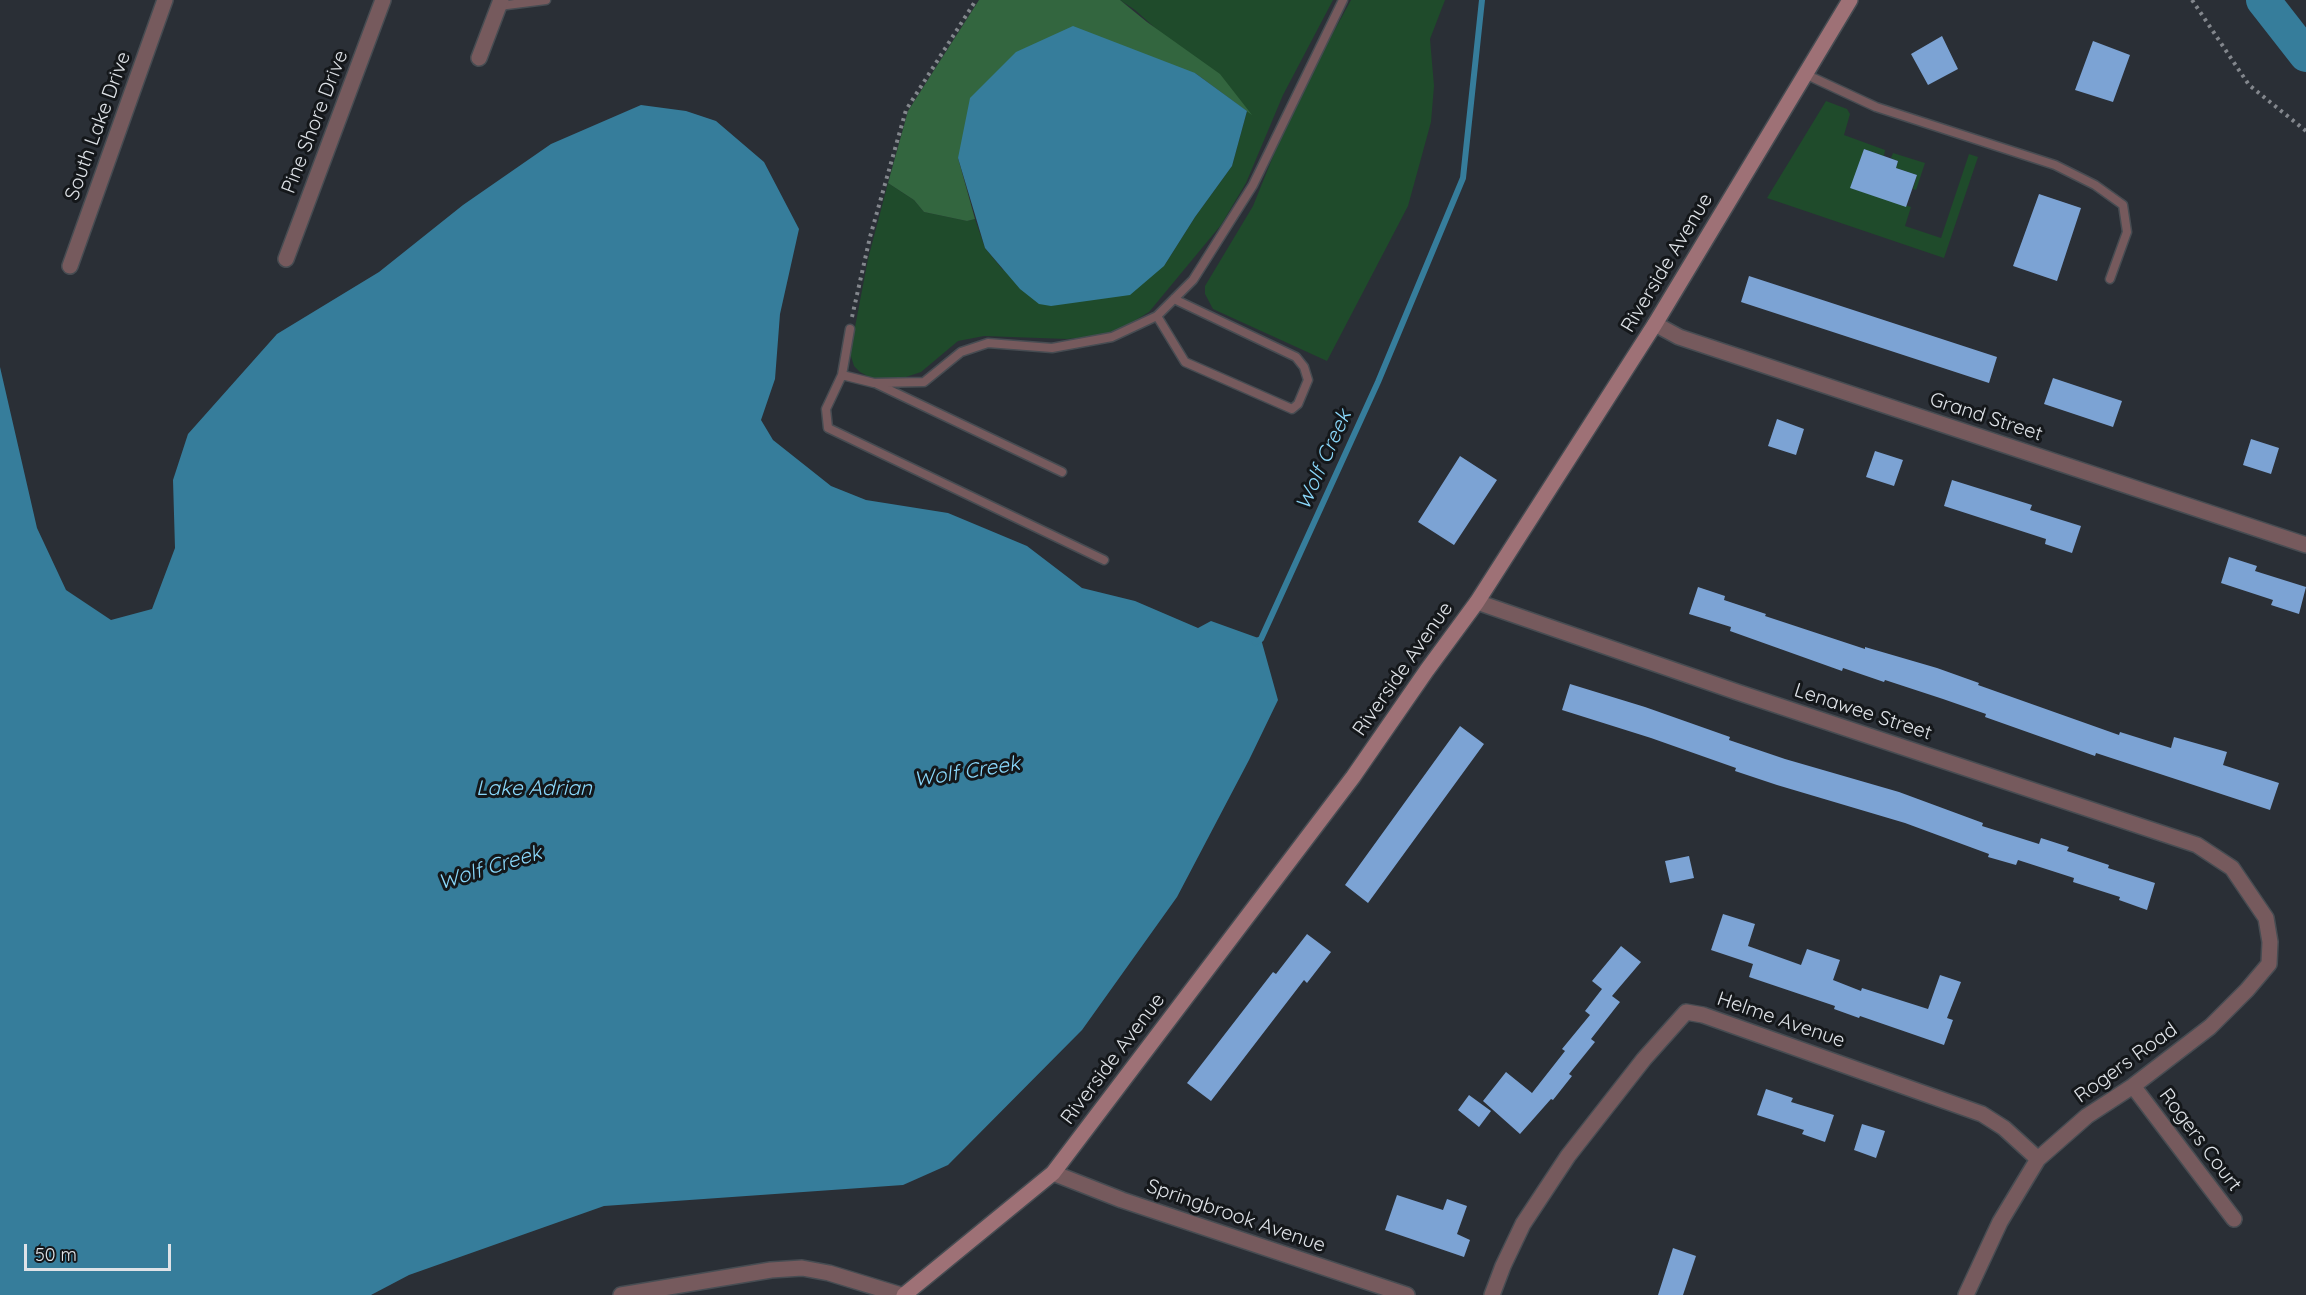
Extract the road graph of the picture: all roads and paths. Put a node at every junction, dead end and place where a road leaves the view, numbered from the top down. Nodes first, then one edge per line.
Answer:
1 (165, 0) edge
2 (383, 0) edge
3 (546, 0) edge
4 (975, 0) edge
5 (1344, 0) edge
6 (1850, 0) edge
7 (2192, 0) edge
8 (500, 3) edge
9 (479, 58) dead end
10 (1806, 74) junction
11 (2306, 131) edge
12 (286, 259) dead end
13 (70, 266) dead end
14 (2110, 279) dead end
15 (1174, 299) junction
16 (1157, 316) junction
17 (1655, 324) junction
18 (850, 329) joint
19 (842, 375) junction
20 (874, 382) junction
21 (1062, 472) dead end
22 (2306, 545) edge
23 (1104, 560) dead end
24 (1477, 602) junction
25 (2232, 868) joint
26 (2133, 1086) junction
27 (2038, 1159) junction
28 (1053, 1173) junction
29 (2234, 1219) dead end
30 (621, 1295) edge
31 (902, 1295) edge
32 (1407, 1295) edge
33 (1492, 1295) edge
34 (1966, 1295) edge

1 - 13 street, South Lake Drive
2 - 12 street, Pine Shore Drive
3 - 8 lane
4 - 18 path
5 - 15 lane
6 - 10 street, Riverside Avenue
7 - 11 path
8 - 9 street
10 - 14 lane
10 - 17 street, Riverside Avenue
15 - 16 lane
15 - 16 lane
16 - 20 lane
17 - 22 street, Grand Street
17 - 24 street, Riverside Avenue
18 - 19 lane
19 - 20 lane
19 - 23 lane
20 - 21 lane
24 - 25 street, Lenawee Street
24 - 28 street, Riverside Avenue
25 - 26 street, Rogers Road
26 - 27 street, Rogers Road
26 - 29 street, Rogers Court
27 - 33 street, Helme Avenue
27 - 34 street, Rogers Road
28 - 31 street, Riverside Avenue
28 - 32 street, Springbrook Avenue
30 - 31 street

